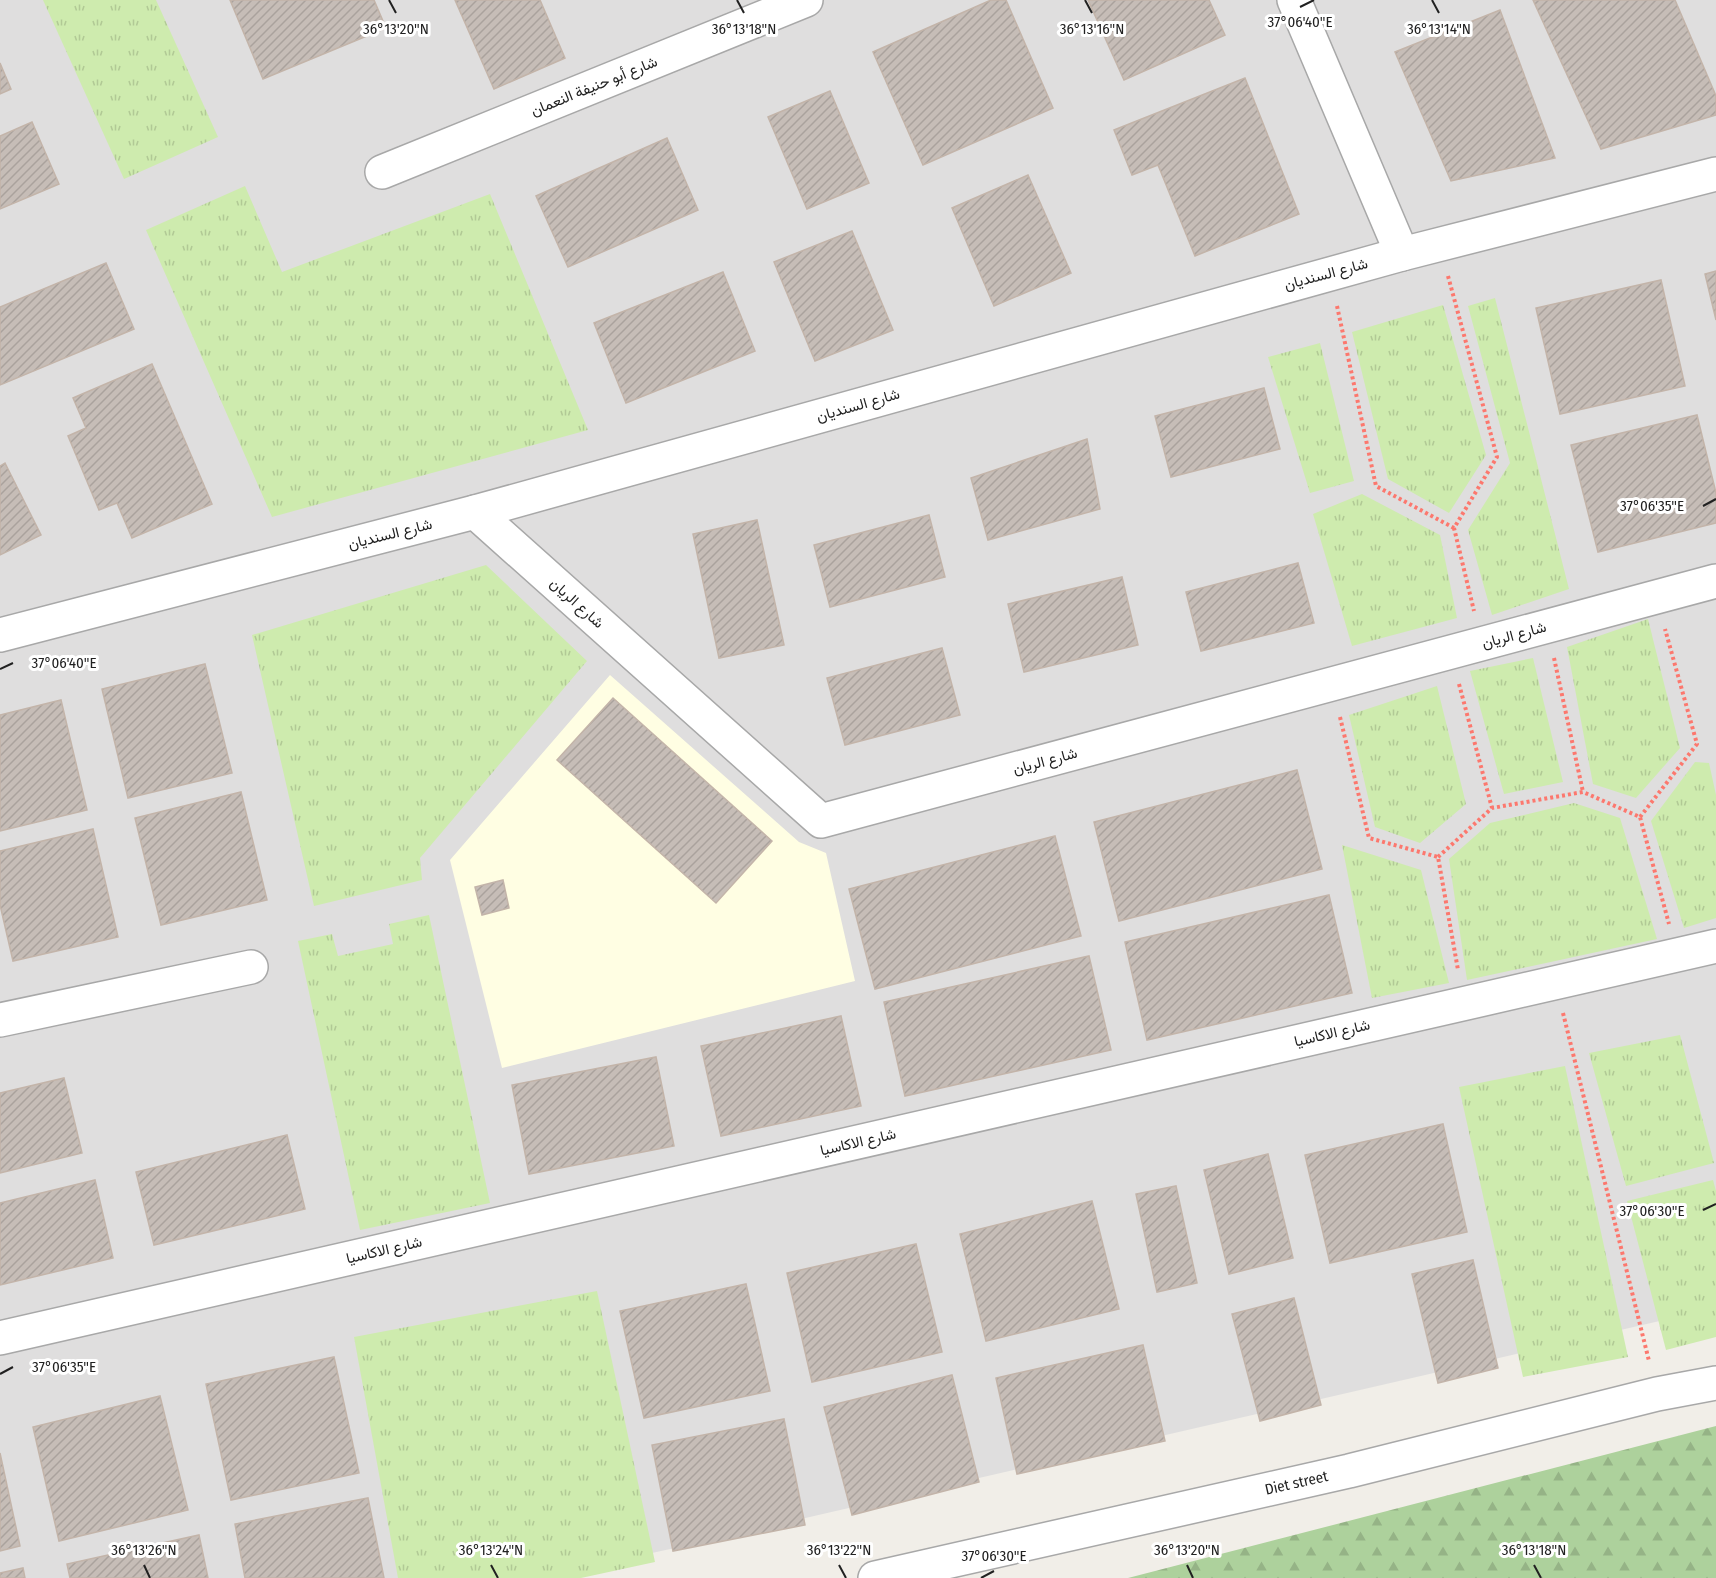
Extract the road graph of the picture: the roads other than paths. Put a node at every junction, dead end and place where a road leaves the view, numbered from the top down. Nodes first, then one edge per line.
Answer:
1 (806, 0) edge
2 (1294, 0) edge
3 (382, 172) dead end
4 (1716, 174) edge
5 (1402, 254) junction
6 (475, 512) junction
7 (1716, 581) edge
8 (0, 635) edge
9 (1716, 946) edge
10 (251, 967) dead end
11 (0, 1020) edge
12 (0, 1338) edge
13 (1716, 1383) edge
14 (875, 1578) edge

1 - 3 street, شارع أبو حنيفة النعمان
2 - 5 street
4 - 5 street, شارع السنديان
5 - 6 street, شارع السنديان
6 - 7 street, شارع الريان
6 - 8 street, شارع السنديان
9 - 12 street, شارع الاكاسيا
10 - 11 street
13 - 14 street, Diet street

